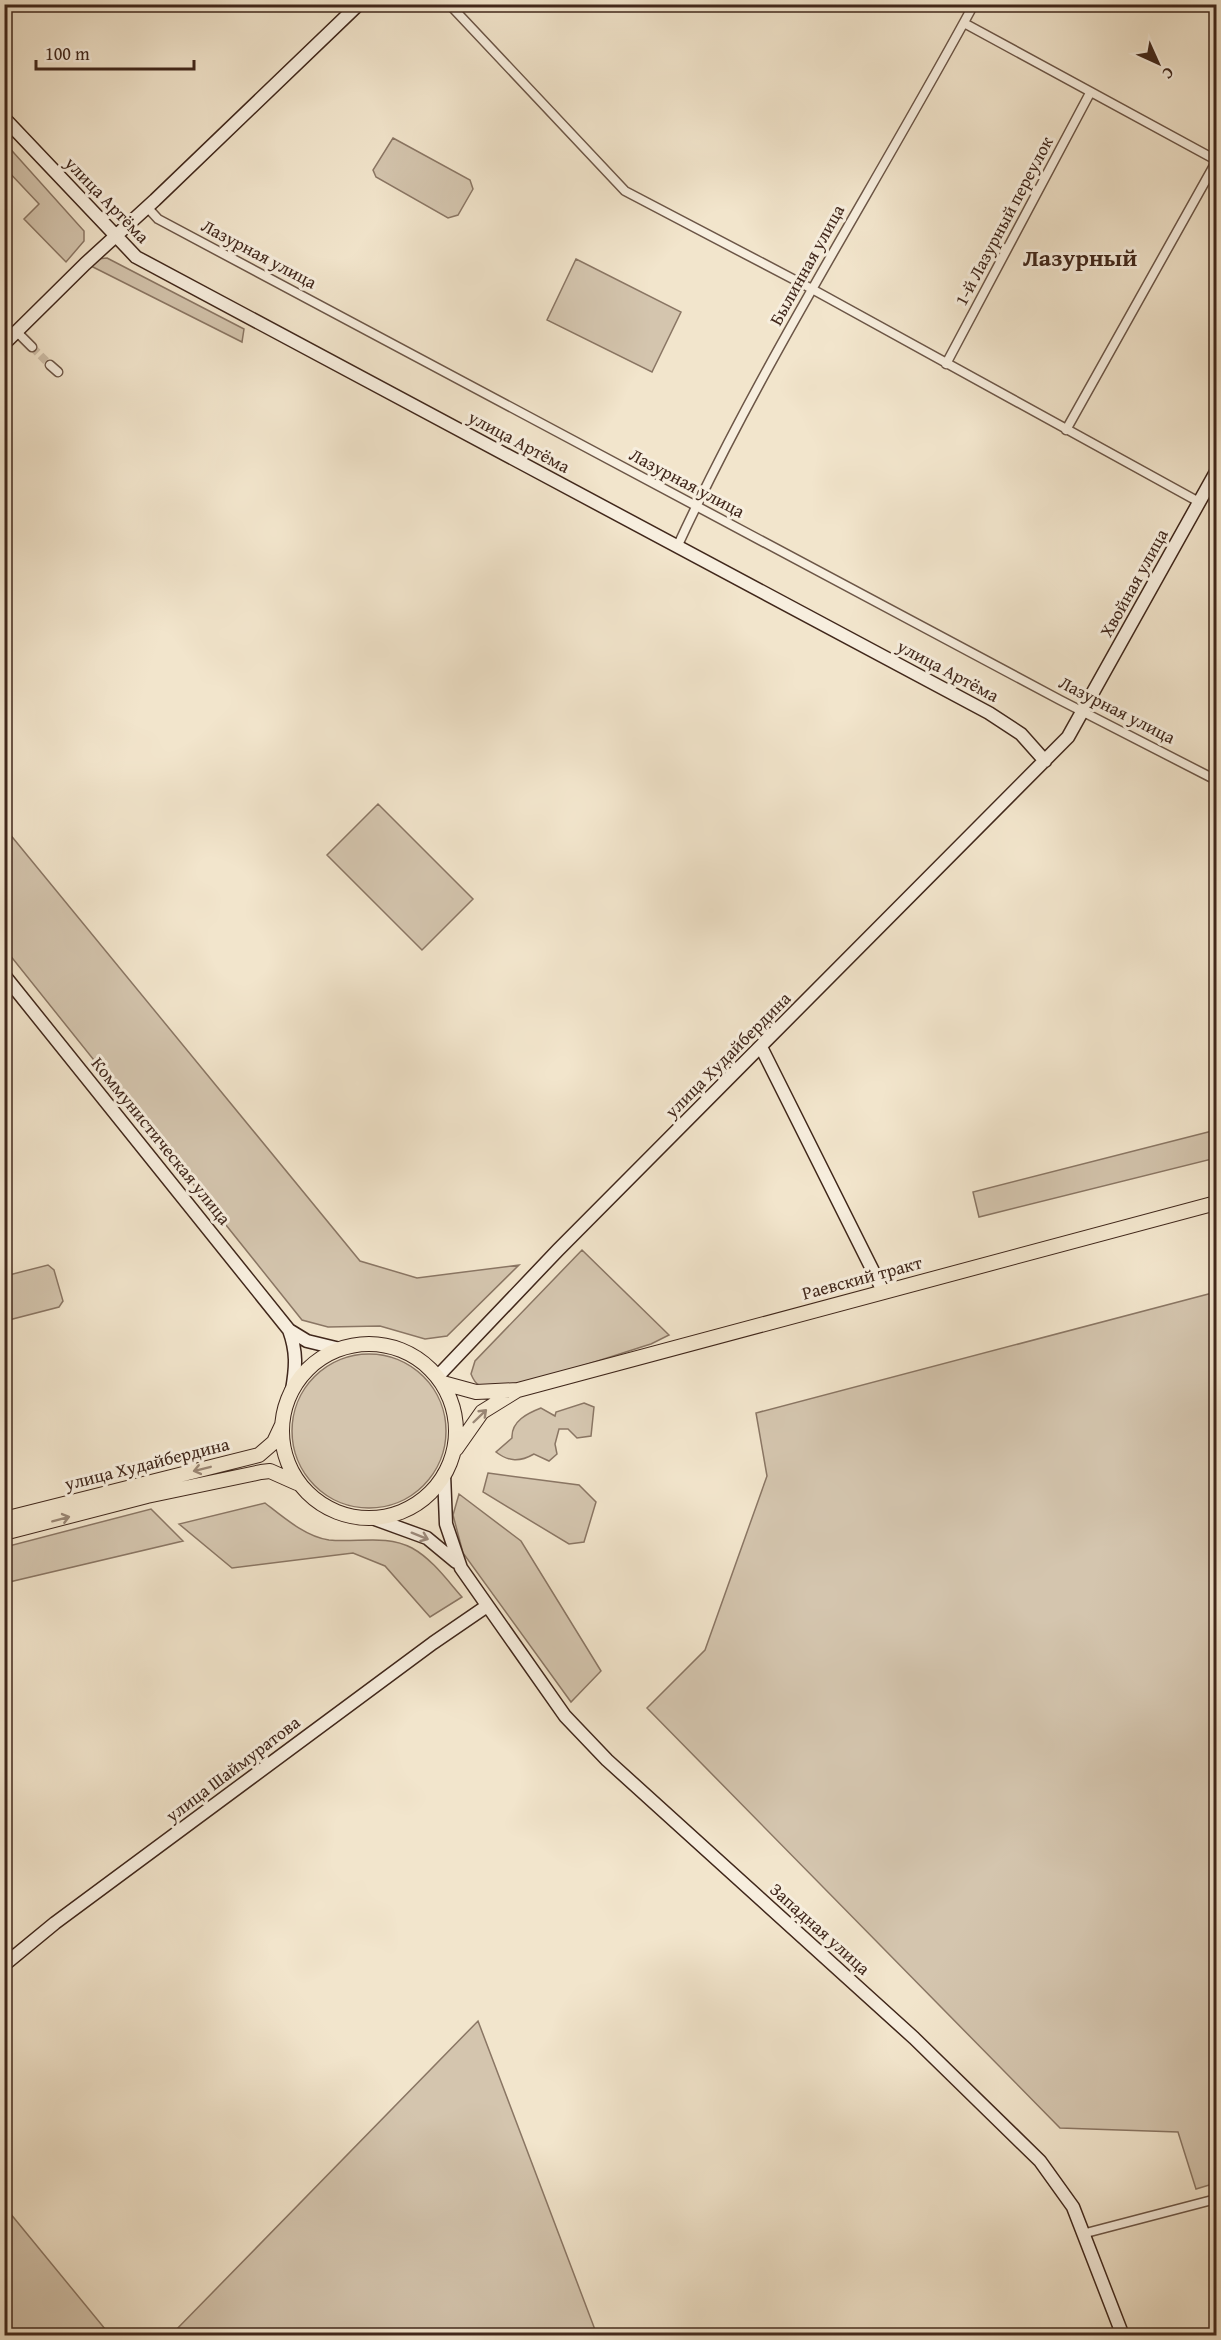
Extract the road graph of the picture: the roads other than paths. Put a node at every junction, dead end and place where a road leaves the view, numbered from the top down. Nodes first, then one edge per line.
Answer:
1 (359, 4) edge
2 (449, 4) edge
3 (974, 4) edge
4 (964, 23) junction
5 (1090, 93) junction
6 (4, 118) edge
7 (1216, 161) edge
8 (147, 207) junction
9 (114, 237) junction
10 (812, 289) junction
11 (17, 332) junction
12 (4, 344) edge
13 (32, 347) tunnel mouth
14 (946, 364) junction
15 (51, 365) tunnel mouth
16 (58, 372) dead end
17 (1066, 430) junction
18 (1216, 472) edge
19 (1200, 502) junction
20 (696, 506) junction
21 (678, 545) junction
22 (1084, 712) junction
23 (1045, 761) junction
24 (1216, 780) edge
25 (4, 975) edge
26 (761, 1047) junction
27 (1216, 1203) edge
28 (883, 1291) junction
29 (289, 1330) junction
30 (340, 1349) junction
31 (441, 1379) junction
32 (292, 1390) junction
33 (518, 1390) junction
34 (283, 1424) junction
35 (453, 1454) junction
36 (444, 1474) junction
37 (297, 1483) junction
38 (372, 1518) junction
39 (4, 1519) edge
40 (4, 1533) edge
41 (462, 1568) junction
42 (486, 1606) junction
43 (4, 1965) edge
44 (1216, 2199) edge
45 (1086, 2233) junction
46 (1123, 2336) edge

1 - 8 main road
2 - 10 street
3 - 4 street, Былинная улица
4 - 5 street
4 - 10 street, Былинная улица
5 - 7 street
5 - 14 street, 1-й Лазурный переулок
6 - 9 main road, улица Артёма
7 - 17 street
8 - 9 main road
8 - 20 street, Лазурная улица
9 - 11 main road
9 - 21 main road, улица Артёма
10 - 14 street
10 - 20 street, Былинная улица
11 - 12 main road
11 - 13 street
14 - 17 street
15 - 16 street
17 - 19 street
18 - 19 main road, Хвойная улица
19 - 22 main road, Хвойная улица
20 - 21 street, Былинная улица
20 - 22 street, Лазурная улица
21 - 23 main road, улица Артёма
22 - 23 main road, Хвойная улица
22 - 24 street, Лазурная улица
23 - 26 main road, улица Худайбердина
25 - 29 main road, Коммунистическая улица
26 - 28 main road
26 - 31 main road, улица Худайбердина
27 - 28 main road, Раевский тракт
28 - 33 main road, Раевский тракт
29 - 30 main road, Коммунистическая улица
29 - 32 main road, Коммунистическая улица
30 - 31 main road
30 - 32 main road
31 - 33 main road, Раевский тракт
31 - 35 main road
32 - 34 main road
35 -> 33 main road, Раевский тракт
34 - 37 main road
34 -> 39 main road, улица Худайбердина
35 - 36 main road
36 - 38 main road
36 - 41 main road, Западная улица
37 - 38 main road
40 -> 37 main road, улица Худайбердина
38 -> 41 main road, Западная улица
41 - 42 main road, Западная улица
42 - 43 main road, улица Шаймуратова
42 - 45 main road, Западная улица
44 - 45 street
45 - 46 main road, Западная улица

